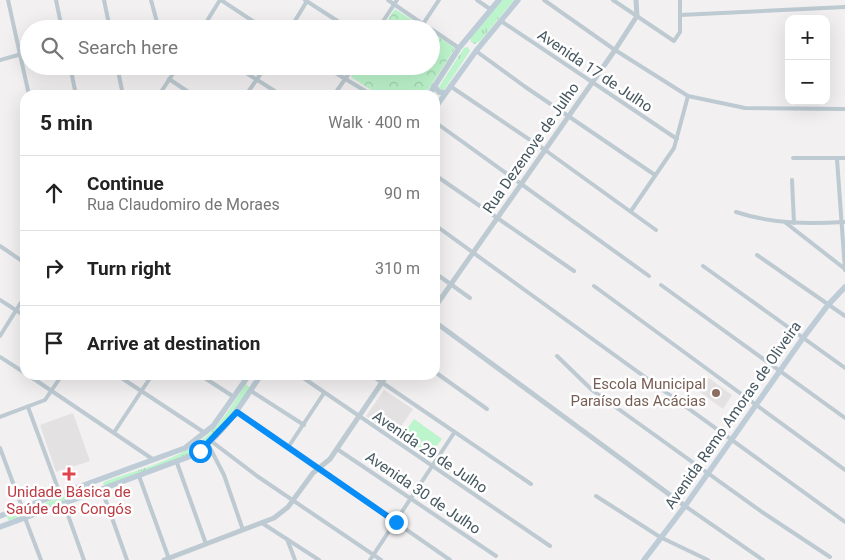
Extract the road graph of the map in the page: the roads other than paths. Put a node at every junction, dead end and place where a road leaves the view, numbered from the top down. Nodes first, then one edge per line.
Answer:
1 (8, 0) edge
2 (56, 0) edge
3 (104, 0) edge
4 (151, 0) edge
5 (220, 0) edge
6 (307, 0) edge
7 (388, 0) edge
8 (439, 0) edge
9 (477, 0) edge
10 (499, 0) edge
11 (518, 0) edge
12 (544, 0) edge
13 (613, 0) edge
14 (636, 0) edge
15 (680, 0) edge
16 (395, 2) edge
17 (845, 8) edge
18 (490, 9) junction
19 (680, 15) junction
20 (636, 16) junction
21 (60, 20) edge
22 (108, 20) edge
23 (156, 20) edge
24 (208, 20) edge
25 (252, 20) edge
26 (295, 20) edge
27 (337, 20) edge
28 (384, 20) edge
29 (418, 20) edge
30 (426, 20) edge
31 (500, 21) junction
32 (440, 35) edge
33 (459, 48) junction
34 (615, 50) junction
35 (476, 51) junction
36 (20, 54) joint
37 (0, 60) edge
38 (25, 75) edge
39 (72, 75) edge
40 (119, 75) edge
41 (172, 75) edge
42 (249, 75) edge
43 (260, 75) edge
44 (338, 75) edge
45 (348, 75) edge
46 (169, 79) junction
47 (257, 80) junction
48 (345, 80) junction
49 (592, 82) junction
50 (434, 86) junction
51 (450, 86) junction
52 (28, 90) edge
53 (75, 90) edge
54 (122, 90) edge
55 (162, 90) edge
56 (186, 90) edge
57 (250, 90) edge
58 (273, 90) edge
59 (338, 90) edge
60 (363, 90) edge
61 (432, 90) edge
62 (437, 90) edge
63 (440, 92) edge
64 (445, 93) junction
65 (688, 96) junction
66 (440, 100) edge
67 (845, 109) edge
68 (568, 116) junction
69 (440, 126) edge
70 (677, 139) junction
71 (545, 150) junction
72 (793, 158) dead end
73 (845, 158) edge
74 (837, 159) junction
75 (655, 175) junction
76 (440, 178) edge
77 (792, 180) dead end
78 (521, 184) junction
79 (631, 210) junction
80 (736, 212) dead end
81 (498, 218) junction
82 (843, 222) edge
83 (786, 223) junction
84 (794, 223) junction
85 (440, 228) edge
86 (656, 230) dead end
87 (0, 246) edge
88 (474, 252) junction
89 (757, 255) dead end
90 (20, 260) edge
91 (703, 266) dead end
92 (845, 269) edge
93 (574, 271) dead end
94 (440, 276) edge
95 (650, 276) dead end
96 (451, 284) junction
97 (661, 285) dead end
98 (594, 286) dead end
99 (845, 287) edge
100 (470, 298) dead end
101 (0, 300) edge
102 (440, 300) edge
103 (20, 303) edge
104 (828, 305) junction
105 (15, 310) junction
106 (20, 313) edge
107 (845, 316) edge
108 (440, 326) edge
109 (0, 336) edge
110 (803, 338) junction
111 (557, 356) dead end
112 (0, 357) edge
113 (845, 368) edge
114 (20, 370) edge
115 (780, 371) junction
116 (440, 376) edge
117 (35, 380) edge
118 (59, 380) edge
119 (124, 380) edge
120 (149, 380) edge
121 (207, 380) edge
122 (245, 380) edge
123 (253, 380) edge
124 (258, 380) edge
125 (306, 380) edge
126 (378, 380) edge
127 (384, 380) edge
128 (256, 383) junction
129 (382, 383) junction
130 (251, 390) junction
131 (52, 391) junction
132 (141, 391) junction
133 (324, 393) junction
134 (234, 398) junction
135 (755, 404) junction
136 (28, 407) junction
137 (487, 409) dead end
138 (237, 412) junction
139 (0, 417) edge
140 (358, 418) junction
141 (845, 418) edge
142 (304, 425) junction
143 (115, 432) junction
144 (454, 433) junction
145 (206, 434) junction
146 (730, 439) junction
147 (210, 442) junction
148 (289, 446) junction
149 (0, 448) edge
150 (337, 449) junction
151 (154, 460) junction
152 (177, 463) junction
153 (432, 467) junction
154 (320, 468) junction
155 (845, 470) edge
156 (707, 472) junction
157 (139, 476) junction
158 (97, 481) junction
159 (531, 484) dead end
160 (102, 490) junction
161 (60, 494) junction
162 (596, 496) dead end
163 (295, 499) junction
164 (411, 499) junction
165 (64, 504) junction
166 (686, 506) junction
167 (22, 507) junction
168 (2, 515) edge
169 (26, 518) junction
170 (262, 522) junction
171 (396, 522) junction
172 (845, 522) edge
173 (7, 524) junction
174 (0, 527) edge
175 (244, 530) junction
176 (660, 536) junction
177 (286, 538) junction
178 (206, 544) junction
179 (550, 546) dead end
180 (374, 555) junction
181 (496, 556) dead end
182 (830, 557) dead end
183 (167, 559) edge
184 (41, 560) edge
185 (84, 560) edge
186 (127, 560) edge
187 (295, 560) edge
188 (319, 560) edge
189 (370, 560) edge
190 (382, 560) edge
191 (450, 560) edge
192 (644, 560) edge
193 (708, 560) edge
194 (763, 560) edge

1 - 36 street
2 - 21 street
3 - 22 street
4 - 23 street
5 - 24 street
5 - 25 street
6 - 26 street
6 - 27 street
7 - 16 street
8 - 30 street
9 - 18 street
10 - 18 main road
11 - 31 main road
12 - 34 street
13 - 20 street
14 - 20 street
15 - 19 street
16 - 28 street
16 - 29 street
17 - 19 street
18 - 33 main road
19 - 20 street
20 - 34 street, Rua Dezenove de Julho
31 - 35 main road
31 - 49 street, Avenida 17 de Julho
32 - 33 street
33 - 50 main road
34 - 49 street, Rua Dezenove de Julho
34 - 65 street
35 - 51 main road
35 - 68 street
36 - 37 street
38 - 52 street
39 - 53 street
40 - 54 street
41 - 46 street
42 - 47 street
43 - 47 street
44 - 48 street
45 - 48 street
46 - 55 street
46 - 56 street
47 - 57 street
47 - 58 street
48 - 59 street
48 - 60 street
49 - 68 street, Rua Dezenove de Julho
49 - 70 street, Avenida 17 de Julho
50 - 61 main road
50 - 62 main road
51 - 64 main road
51 - 71 street
63 - 64 main road
64 - 66 main road
65 - 67 street
65 - 70 street
68 - 71 street, Rua Dezenove de Julho
68 - 75 street
69 - 78 street
70 - 75 street
71 - 78 street, Rua Dezenove de Julho
71 - 79 street
72 - 74 street
73 - 74 street
74 - 82 street
75 - 79 street
76 - 81 street
77 - 84 street
78 - 81 street, Rua Dezenove de Julho
78 - 95 street
79 - 86 street
80 - 83 street
81 - 88 street, Rua Dezenove de Julho
81 - 93 street
82 - 84 street
82 - 92 street
83 - 84 street
83 - 92 street
85 - 88 street
87 - 90 street
88 - 96 street, Rua Dezenove de Julho
88 - 146 street
89 - 104 street
91 - 110 street
94 - 96 street
96 - 100 street
96 - 102 street, Rua Dezenove de Julho
97 - 115 street
98 - 135 street
99 - 104 main road, Avenida Remo Amoras de Oliveira
101 - 105 street
103 - 105 street
104 - 107 street
104 - 110 main road, Avenida Remo Amoras de Oliveira
105 - 106 street
105 - 109 street
108 - 166 street
110 - 113 street
110 - 115 main road, Avenida Remo Amoras de Oliveira
111 - 156 street
112 - 114 street
115 - 135 main road, Avenida Remo Amoras de Oliveira
115 - 141 street
116 - 137 street
117 - 131 street
118 - 131 street
119 - 132 street
120 - 132 street
121 - 134 street
122 - 134 main road
123 - 128 main road
124 - 128 main road
125 - 133 street, Avenida 29 de Julho
126 - 129 street
127 - 129 street
128 - 130 main road
129 - 140 street
129 - 144 street
130 - 138 main road
130 - 142 street
131 - 136 street
131 - 143 street
132 - 143 street
132 - 145 street
133 - 140 street, Avenida 29 de Julho
133 - 142 street
134 - 145 main road
135 - 146 main road, Avenida Remo Amoras de Oliveira
135 - 155 street
136 - 139 street
136 - 161 street
138 - 147 main road
138 - 148 street
140 - 150 street
140 - 153 street, Avenida 29 de Julho
142 - 148 street
143 - 151 street
144 - 153 street
144 - 159 street
145 - 151 main road
146 - 156 main road, Avenida Remo Amoras de Oliveira
146 - 172 street
147 - 152 main road
147 - 163 street
147 - 175 street
148 - 154 street
149 - 167 street
150 - 154 street
150 - 164 street, Avenida 30 de Julho
151 - 158 main road
152 - 157 main road
152 - 178 street
153 - 164 street
153 - 179 street, Avenida 29 de Julho
154 - 163 street
154 - 171 street
156 - 166 main road, Avenida Remo Amoras de Oliveira
156 - 182 street
157 - 160 main road
157 - 183 street
158 - 160 main road
158 - 161 main road
160 - 165 main road
160 - 186 street
161 - 167 main road
162 - 176 street
163 - 170 street
163 - 180 street
164 - 171 street
164 - 181 street, Avenida 30 de Julho
165 - 169 main road
165 - 185 street
166 - 176 main road, Avenida Remo Amoras de Oliveira
166 - 194 street
167 - 168 main road
168 - 173 main road
169 - 173 main road
169 - 184 street
170 - 175 street
170 - 177 street
171 - 180 street
171 - 191 street
173 - 174 main road
175 - 178 street
176 - 192 main road, Avenida Remo Amoras de Oliveira
176 - 193 street
177 - 187 street
177 - 188 street
178 - 183 street
180 - 189 street
180 - 190 street

